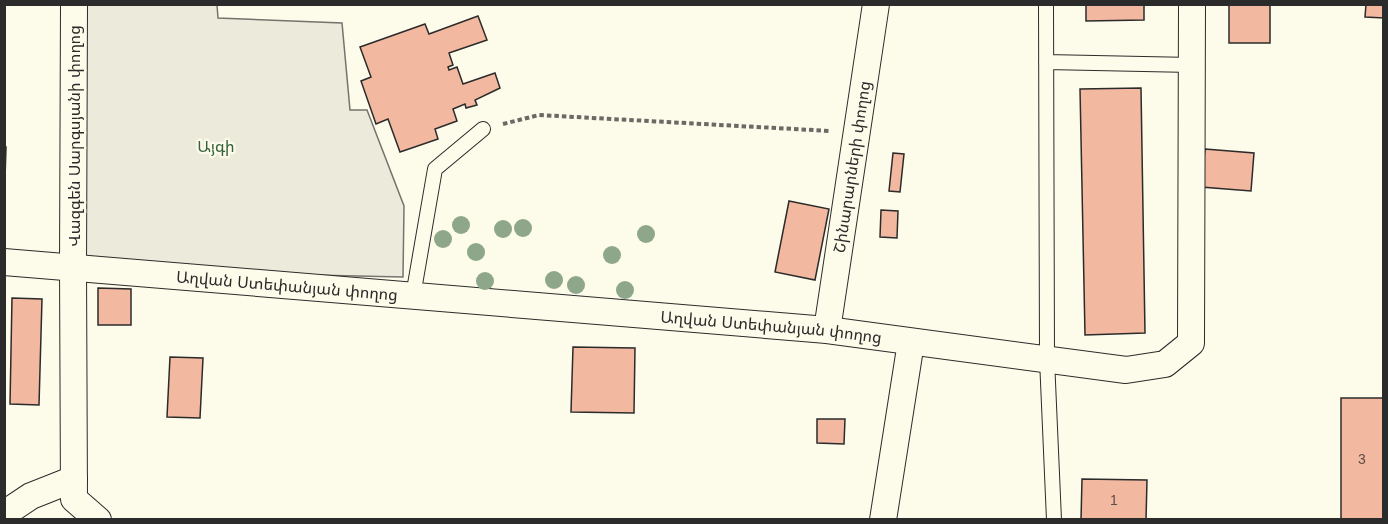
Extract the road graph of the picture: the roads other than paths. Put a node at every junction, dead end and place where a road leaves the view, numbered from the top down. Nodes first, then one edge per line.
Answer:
1 (74, 4) edge
2 (876, 4) edge
3 (1046, 4) edge
4 (1192, 4) edge
5 (1046, 62) junction
6 (1192, 65) junction
7 (483, 129) road end
8 (4, 262) edge
9 (73, 268) junction
10 (414, 296) junction
11 (826, 330) junction
12 (911, 342) junction
13 (1047, 359) junction
14 (74, 479) junction
15 (4, 514) edge
16 (98, 519) edge
17 (883, 519) edge
18 (1054, 519) edge

1 - 9 street, Վազգեն Սարգսյանի փողոց
2 - 11 street, Շինարարների փողոց
3 - 5 lane
4 - 6 street, Աղվան Ստեփանյան փողոց
5 - 6 lane
5 - 13 lane
6 - 13 street, Աղվան Ստեփանյան փողոց
7 - 10 lane
8 - 9 street, Աղվան Ստեփանյան փողոց
9 - 10 street, Աղվան Ստեփանյան փողոց
9 - 14 street, Վազգեն Սարգսյանի փողոց
10 - 11 street, Աղվան Ստեփանյան փողոց
11 - 12 street, Աղվան Ստեփանյան փողոց
12 - 13 street, Աղվան Ստեփանյան փողոց
12 - 17 street
13 - 18 lane
14 - 15 street
14 - 16 street, Վազգեն Սարգսյանի փողոց

